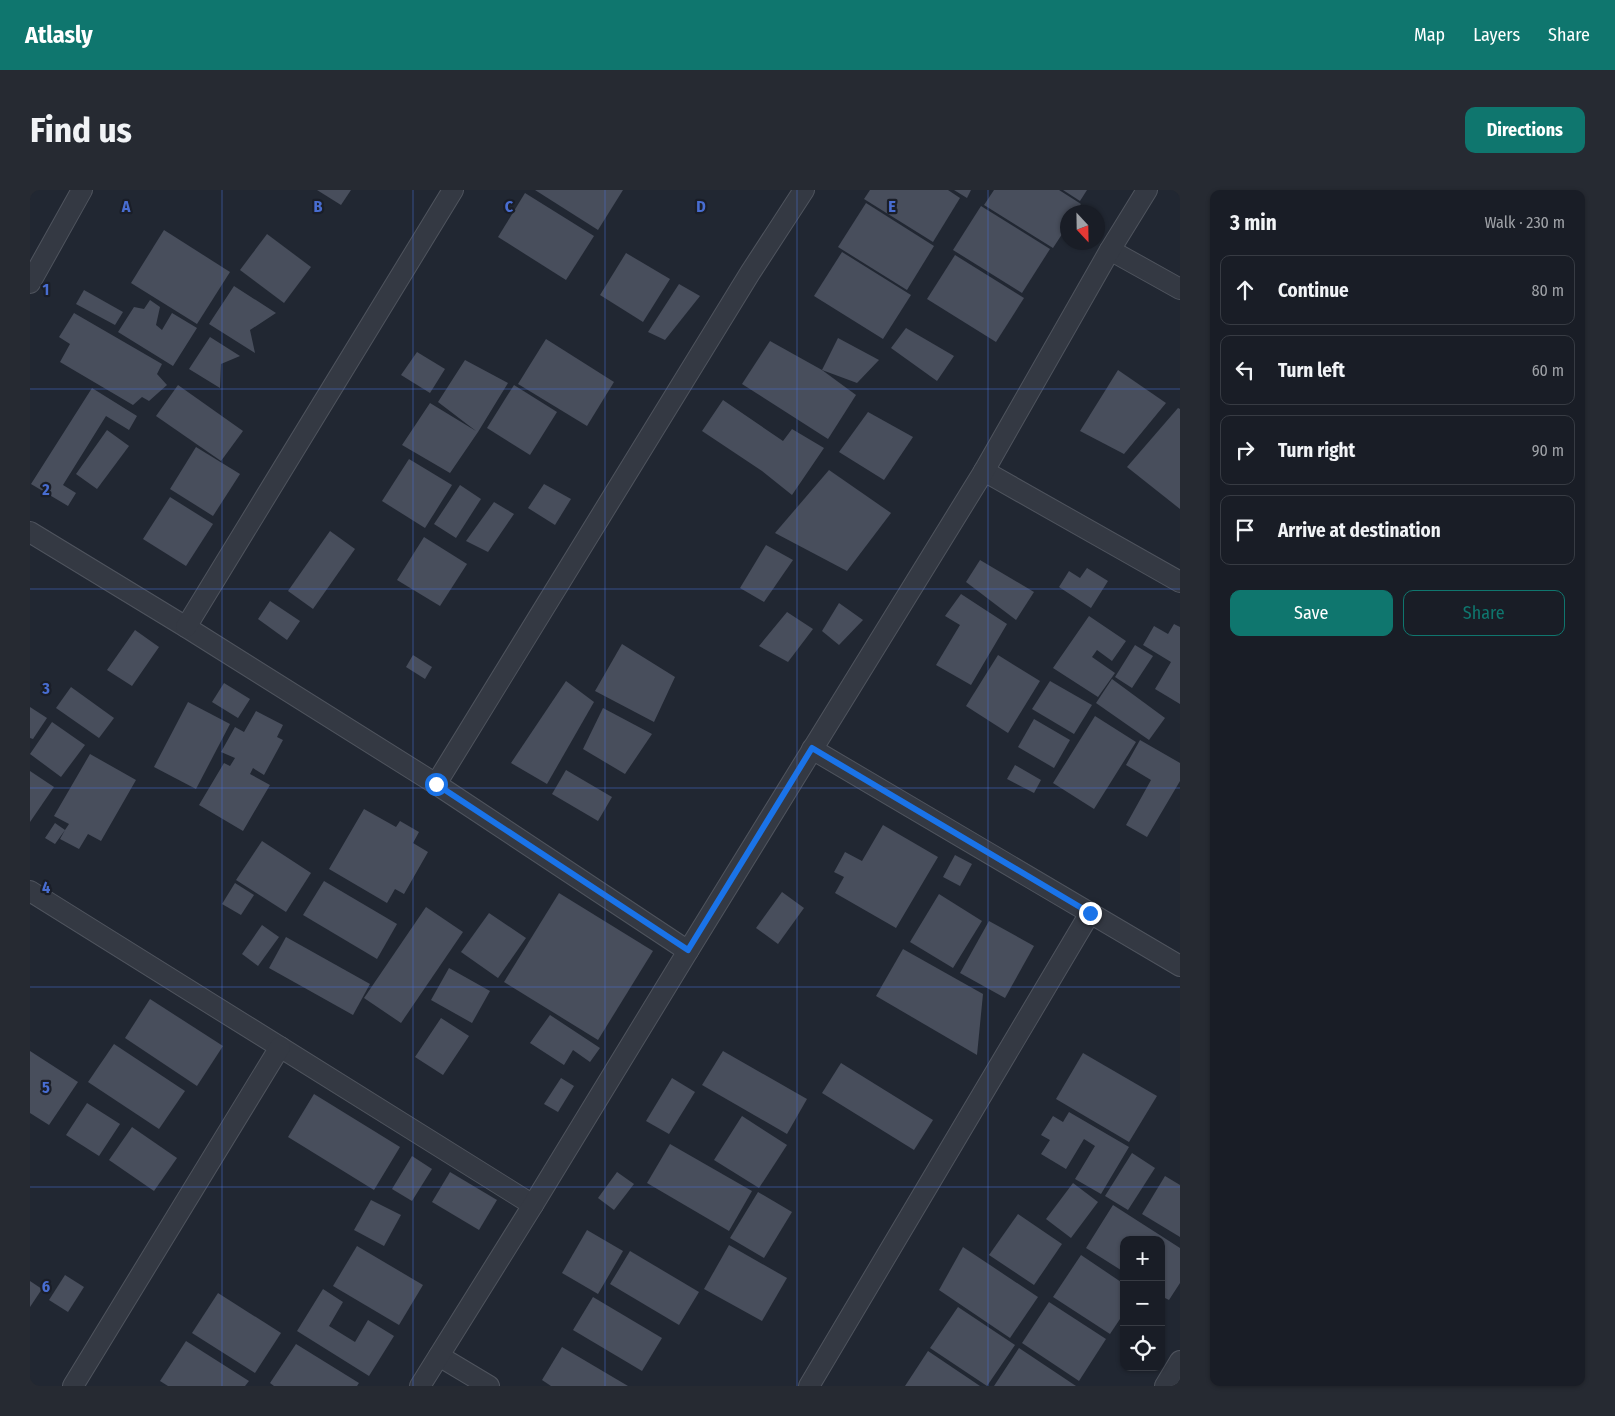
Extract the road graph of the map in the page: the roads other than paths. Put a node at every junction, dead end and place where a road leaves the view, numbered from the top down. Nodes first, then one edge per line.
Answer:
1 (82, 190) edge
2 (453, 190) edge
3 (804, 190) edge
4 (1147, 190) edge
5 (1110, 250) junction
6 (30, 283) edge
7 (1180, 289) edge
8 (984, 471) junction
9 (30, 532) edge
10 (1180, 582) edge
11 (186, 627) junction
12 (812, 748) junction
13 (436, 784) junction
14 (30, 891) edge
15 (1090, 913) junction
16 (688, 950) junction
17 (1180, 966) edge
18 (280, 1046) junction
19 (533, 1205) junction
20 (439, 1356) junction
21 (1180, 1361) edge
22 (73, 1386) edge
23 (420, 1386) edge
24 (489, 1386) edge
25 (809, 1386) edge
26 (1165, 1386) edge

1 - 6 street
2 - 11 street
3 - 13 street
4 - 5 street
5 - 7 street
5 - 8 street
8 - 10 street
8 - 12 street
9 - 11 street
11 - 13 street
12 - 15 street
12 - 16 street
13 - 16 street
14 - 18 street
15 - 17 street
15 - 25 street
16 - 19 street
18 - 19 street
18 - 22 street
19 - 20 street
20 - 23 street
20 - 24 street
21 - 26 street

